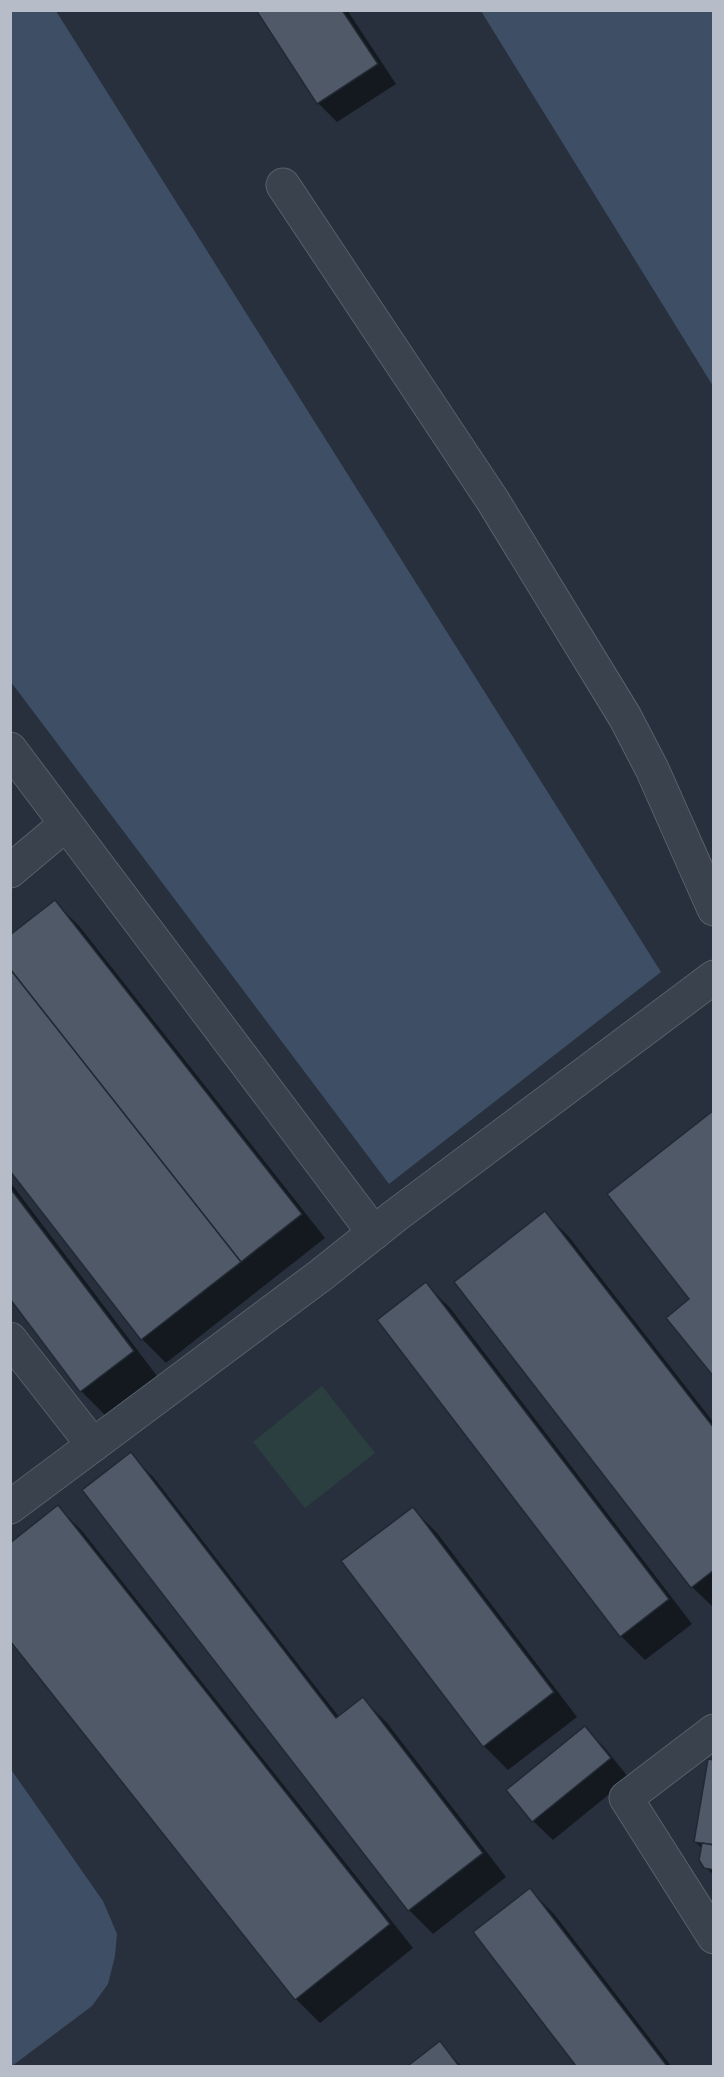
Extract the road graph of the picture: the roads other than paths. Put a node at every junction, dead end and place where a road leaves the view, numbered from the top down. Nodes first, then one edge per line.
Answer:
1 (283, 185) dead end
2 (10, 749) edge
3 (66, 824) junction
4 (10, 871) edge
5 (714, 909) edge
6 (714, 977) edge
7 (374, 1233) junction
8 (10, 1338) edge
9 (93, 1445) junction
10 (10, 1507) edge
11 (714, 1731) edge
12 (714, 1937) edge

1 - 5 lane
2 - 3 lane
3 - 4 lane
3 - 7 lane
6 - 7 lane
7 - 9 lane
8 - 9 lane
9 - 10 lane
11 - 12 lane

